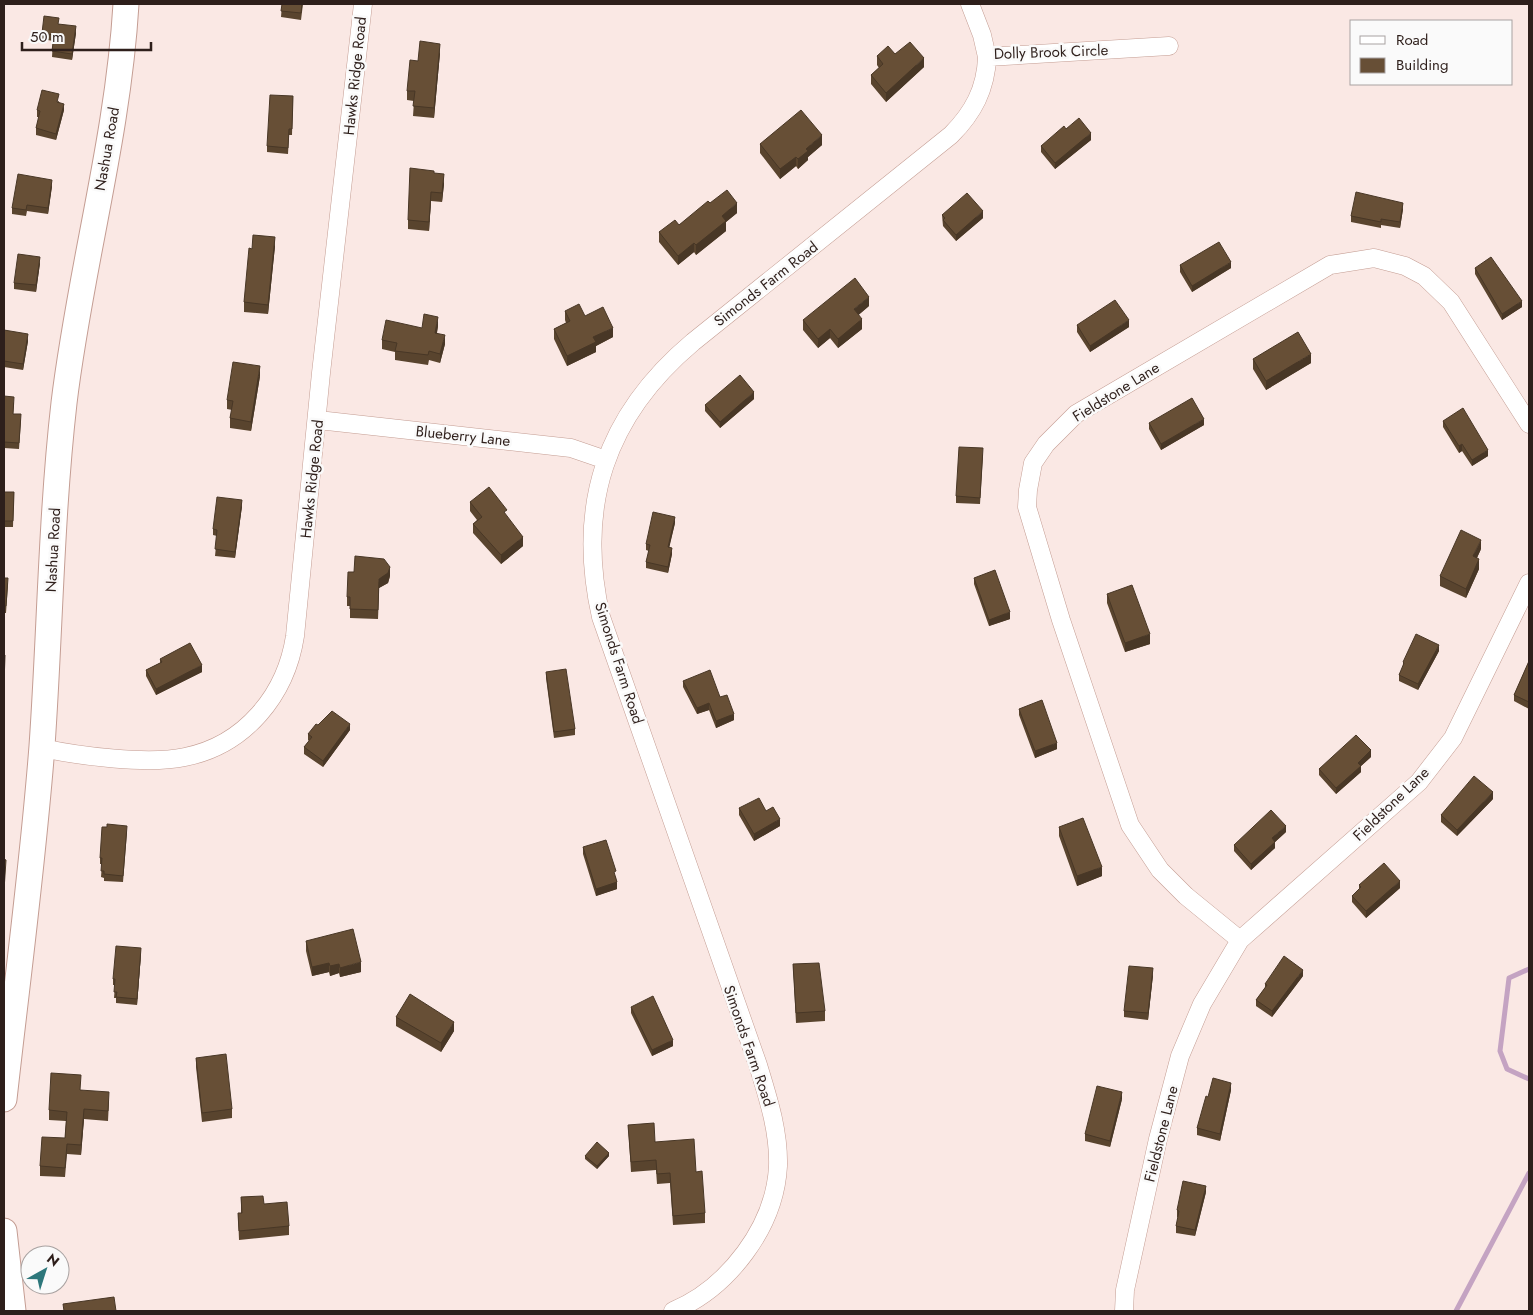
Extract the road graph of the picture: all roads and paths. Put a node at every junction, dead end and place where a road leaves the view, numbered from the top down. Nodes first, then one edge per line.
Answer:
1 (126, 4) edge
2 (363, 4) edge
3 (970, 4) edge
4 (1168, 46) dead end
5 (987, 57) junction
6 (318, 420) junction
7 (1529, 424) edge
8 (606, 460) junction
9 (1529, 583) edge
10 (42, 748) junction
11 (1240, 940) junction
12 (4, 1099) edge
13 (4, 1231) edge
14 (13, 1311) edge
15 (673, 1311) edge
16 (1124, 1311) edge

1 - 10 main road, Nashua Road
2 - 6 street, Hawks Ridge Road
3 - 5 street, Dolly Brook Circle
4 - 5 street, Dolly Brook Circle
5 - 8 street, Simonds Farm Road
6 - 8 street, Blueberry Lane
6 - 10 street, Hawks Ridge Road
7 - 11 street, Fieldstone Lane
8 - 15 street, Simonds Farm Road
9 - 11 street, Fieldstone Lane
10 - 12 main road, Nashua Road
11 - 16 street, Fieldstone Lane
13 - 14 main road

